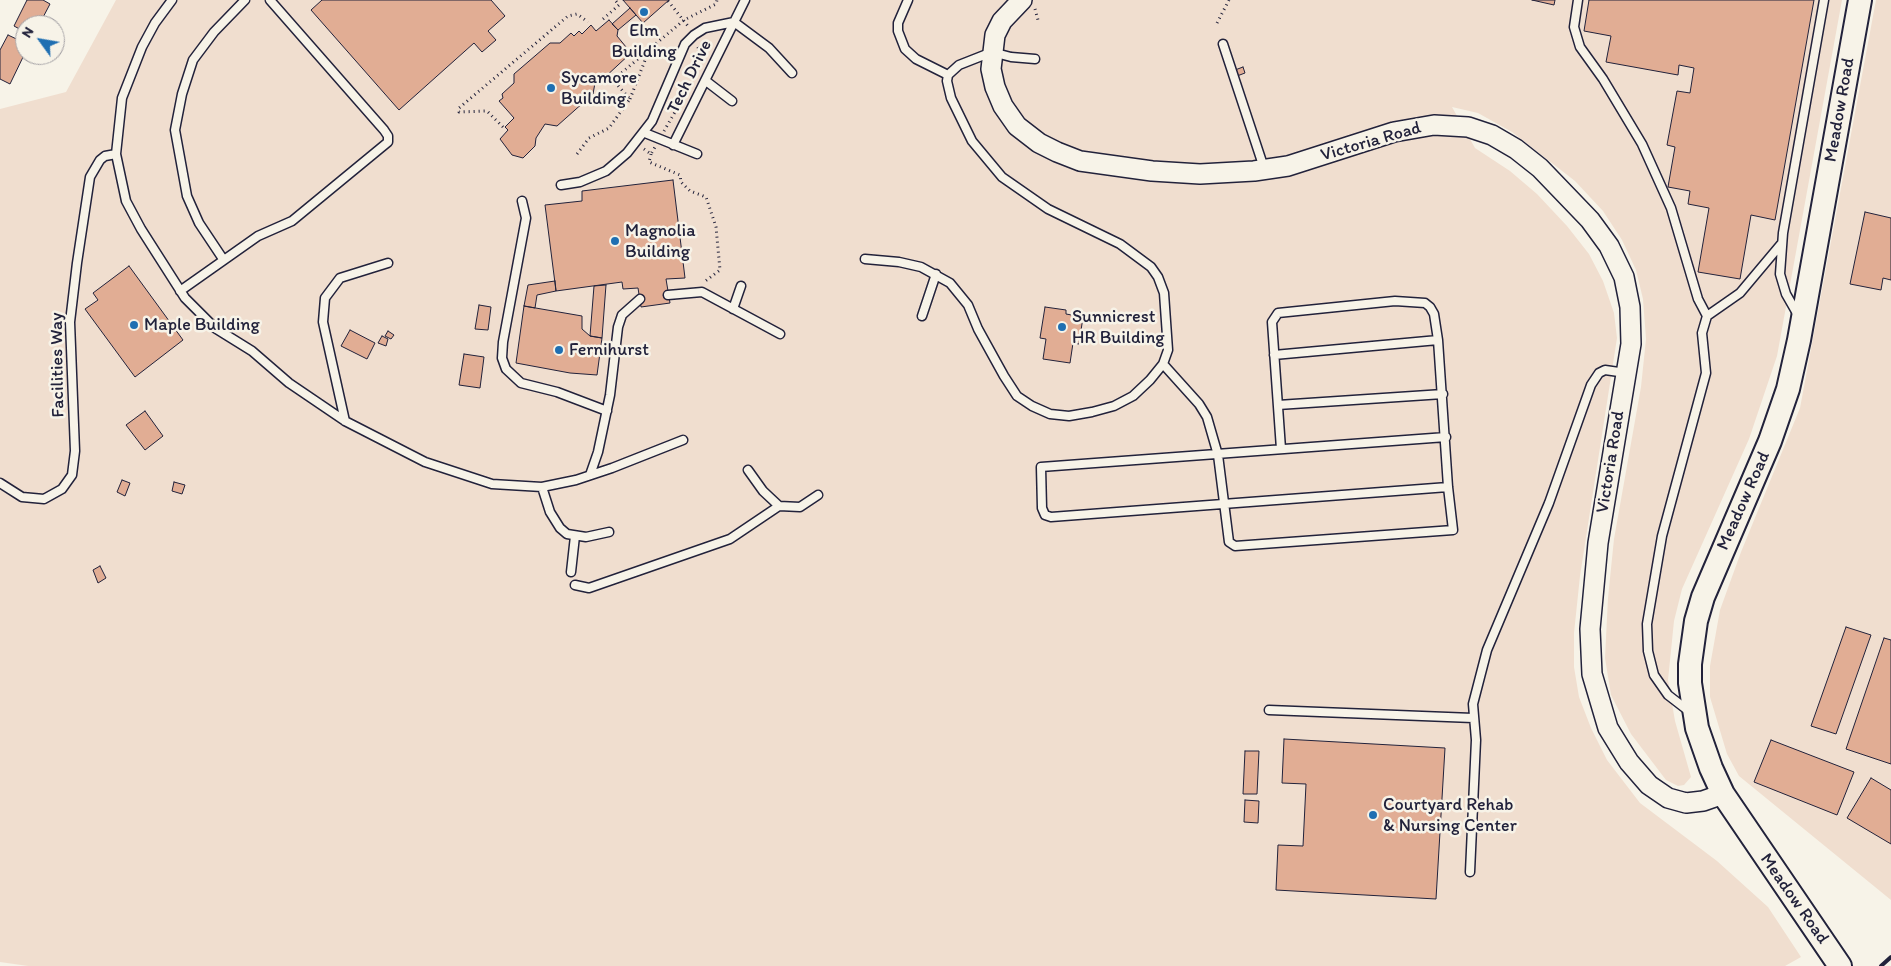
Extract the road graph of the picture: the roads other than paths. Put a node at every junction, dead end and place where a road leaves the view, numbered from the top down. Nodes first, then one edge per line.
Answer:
1 (172, 0) edge
2 (245, 0) edge
3 (270, 0) edge
4 (745, 0) edge
5 (908, 0) edge
6 (1022, 0) edge
7 (1578, 0) edge
8 (1824, 0) edge
9 (1860, 0) edge
10 (734, 22) junction
11 (1223, 44) dead end
12 (992, 52) junction
13 (1035, 59) dead end
14 (792, 73) dead end
15 (948, 75) junction
16 (706, 81) junction
17 (732, 101) dead end
18 (645, 133) junction
19 (673, 145) junction
20 (116, 154) junction
21 (696, 154) dead end
22 (1264, 170) junction
23 (561, 185) dead end
24 (522, 201) dead end
25 (1782, 243) junction
26 (224, 259) junction
27 (865, 259) dead end
28 (388, 263) dead end
29 (936, 274) junction
30 (741, 286) dead end
31 (180, 291) junction
32 (668, 294) dead end
33 (640, 299) dead end
34 (733, 309) junction
35 (922, 316) dead end
36 (1707, 316) junction
37 (1802, 324) junction
38 (780, 334) dead end
39 (1438, 340) junction
40 (1274, 355) junction
41 (1163, 364) junction
42 (1626, 373) junction
43 (1443, 394) junction
44 (1278, 405) junction
45 (606, 411) junction
46 (345, 422) junction
47 (1446, 437) junction
48 (683, 440) dead end
49 (1281, 449) junction
50 (1218, 455) junction
51 (748, 470) dead end
52 (590, 475) junction
53 (0, 483) edge
54 (1448, 487) junction
55 (542, 488) junction
56 (818, 495) dead end
57 (1224, 503) junction
58 (779, 506) junction
59 (609, 532) dead end
60 (575, 536) junction
61 (571, 572) dead end
62 (575, 586) dead end
63 (1270, 710) dead end
64 (1694, 715) junction
65 (1473, 718) junction
66 (1723, 794) junction
67 (1470, 872) dead end
68 (1838, 962) edge

1 - 20 lane
2 - 26 lane
3 - 26 lane
4 - 10 lane, Tech Drive
5 - 15 lane
6 - 12 street, Victoria Road
7 - 36 lane
8 - 25 lane
9 - 37 main road, Meadow Road
10 - 14 lane
10 - 16 lane, Tech Drive
10 - 18 lane, Tech Drive
11 - 22 lane
12 - 13 lane
12 - 15 lane
12 - 22 street, Victoria Road
15 - 41 lane
16 - 17 lane
16 - 19 lane, Tech Drive
18 - 19 lane
18 - 23 lane, Tech Drive
19 - 21 lane
20 - 31 lane
20 - 53 lane, Facilities Way
22 - 42 street, Victoria Road
24 - 45 lane
25 - 36 lane
25 - 37 lane
26 - 31 lane
27 - 29 lane
28 - 46 lane
29 - 35 lane
29 - 41 lane
30 - 34 lane
31 - 46 lane
32 - 34 lane
33 - 45 lane
34 - 38 lane
36 - 64 lane
37 - 64 main road, Meadow Road
39 - 40 lane
39 - 40 lane
39 - 43 lane
40 - 44 lane
41 - 50 lane
42 - 65 lane
42 - 66 street, Victoria Road
43 - 44 lane
43 - 47 lane
44 - 49 lane
45 - 52 lane
46 - 55 lane
47 - 49 lane
47 - 54 lane
48 - 52 lane
49 - 50 lane
50 - 57 lane
50 - 57 lane
51 - 58 lane
52 - 55 lane
54 - 57 lane
54 - 57 lane
55 - 60 lane
56 - 58 lane
58 - 62 lane
59 - 60 lane
60 - 61 lane
63 - 65 lane
64 - 66 main road, Meadow Road
65 - 67 lane
66 - 68 main road, Meadow Road

